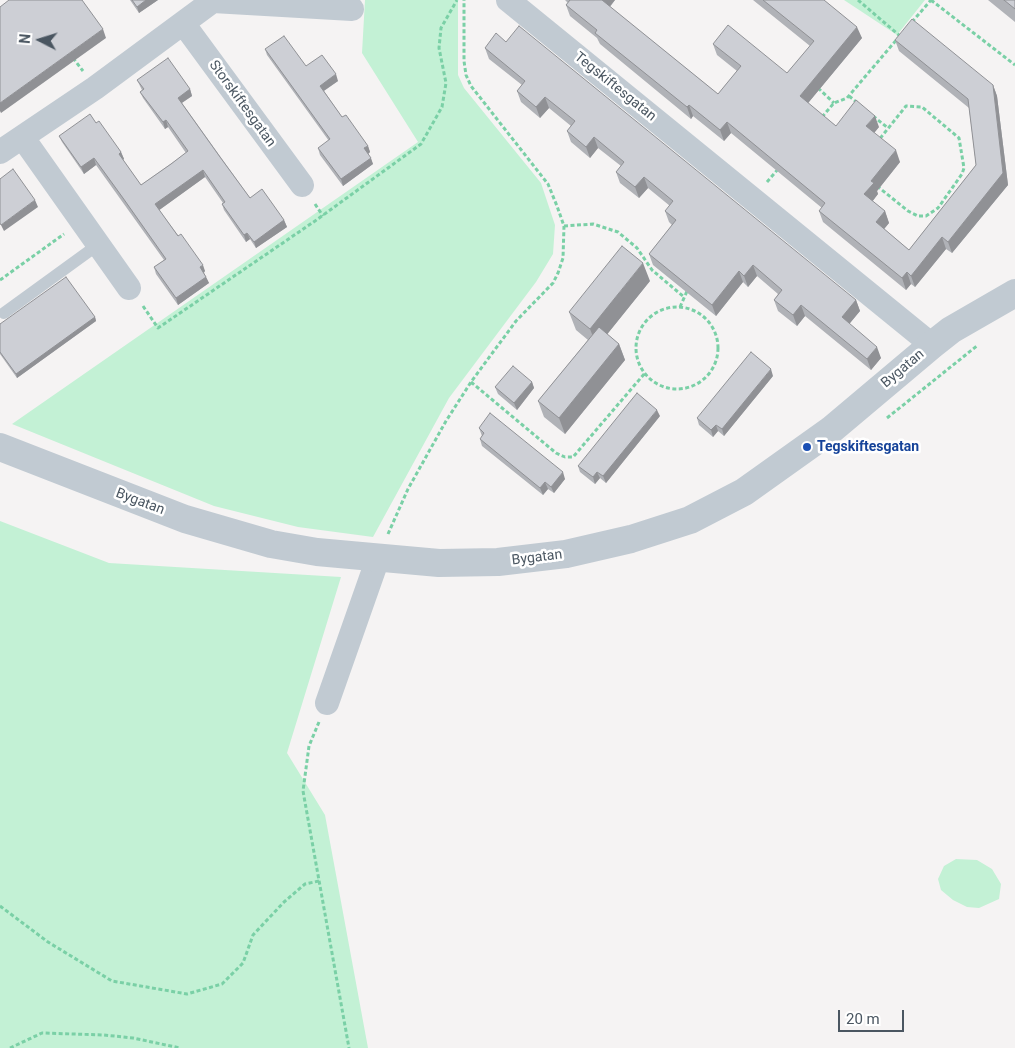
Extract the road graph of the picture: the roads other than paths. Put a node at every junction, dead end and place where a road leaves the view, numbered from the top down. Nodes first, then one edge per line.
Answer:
1 (214, 0) edge
2 (508, 0) edge
3 (352, 9) dead end
4 (183, 23) junction
5 (23, 138) junction
6 (0, 152) edge
7 (302, 185) dead end
8 (99, 244) junction
9 (129, 288) dead end
10 (1015, 293) edge
11 (4, 313) dead end
12 (932, 344) junction
13 (0, 447) edge
14 (378, 558) junction
15 (327, 703) road end

1 - 3 street
1 - 4 street
2 - 12 street, Tegskiftesgatan
4 - 5 street
4 - 7 street, Storskiftesgatan
5 - 6 street
5 - 8 street
8 - 9 street
8 - 11 lane
10 - 12 street, Bygatan
12 - 14 street, Bygatan
13 - 14 street, Bygatan
14 - 15 street

